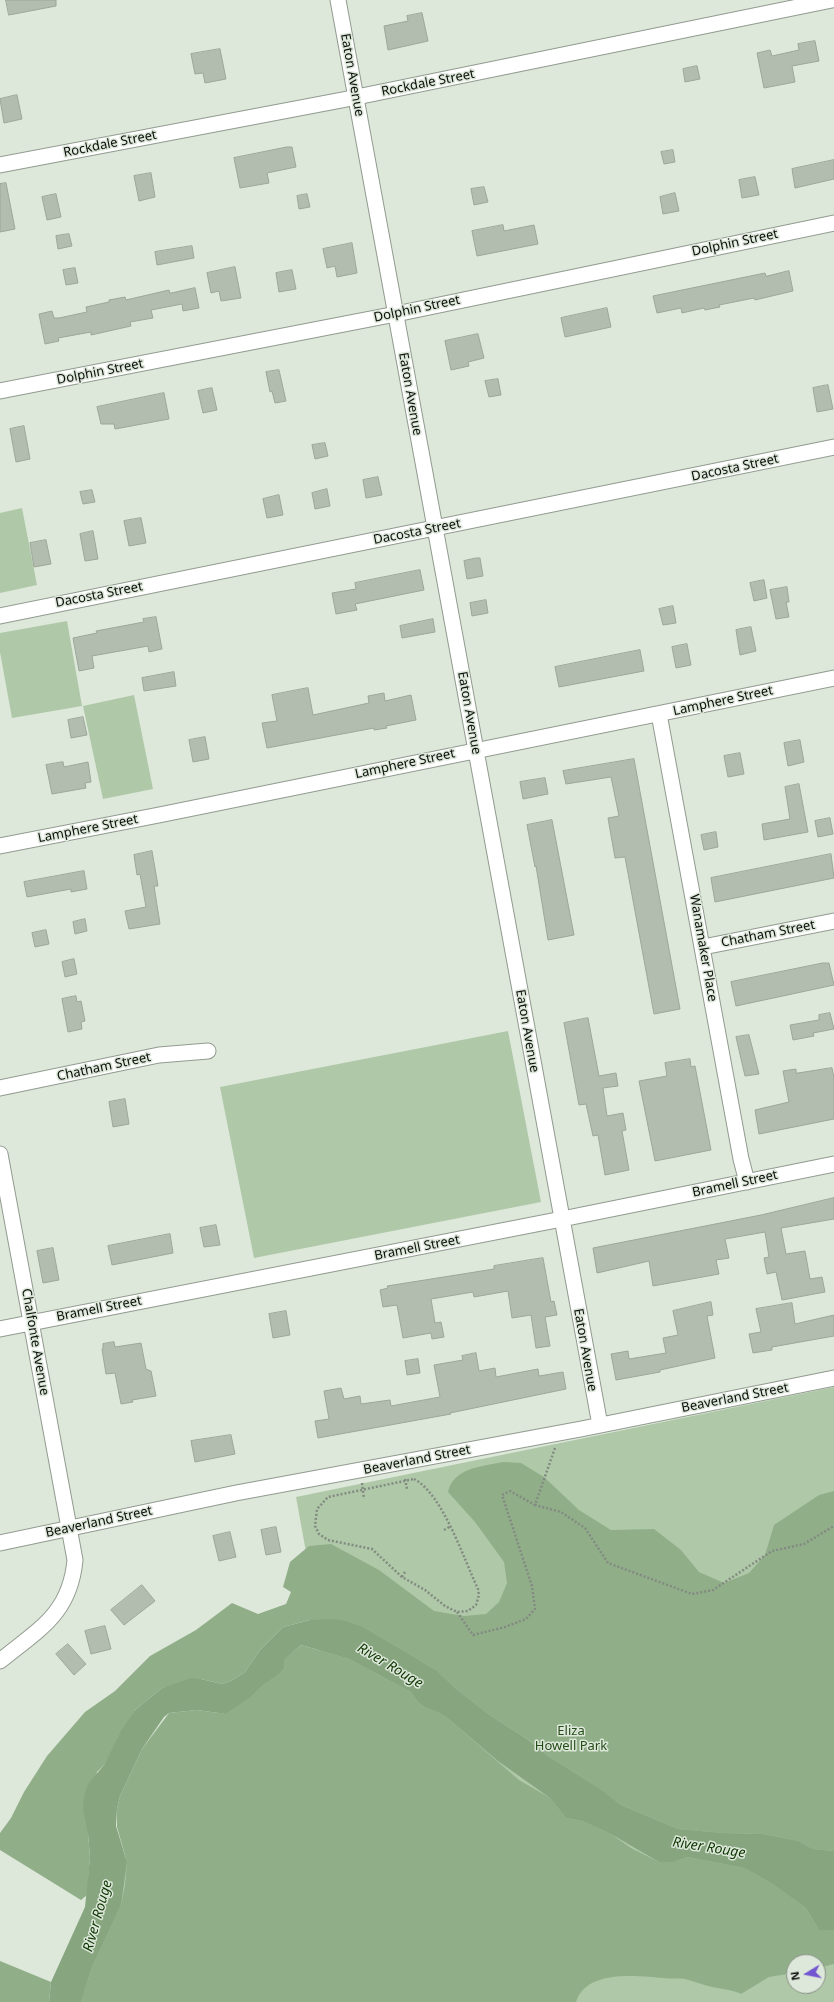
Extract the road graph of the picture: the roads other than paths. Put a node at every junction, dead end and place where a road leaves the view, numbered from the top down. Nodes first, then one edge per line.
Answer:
1 (338, 0) edge
2 (832, 0) edge
3 (356, 97) junction
4 (0, 166) edge
5 (834, 223) edge
6 (396, 314) junction
7 (0, 391) edge
8 (834, 447) edge
9 (436, 528) junction
10 (0, 616) edge
11 (834, 678) edge
12 (659, 714) junction
13 (475, 750) junction
14 (0, 846) edge
15 (834, 921) edge
16 (702, 947) junction
17 (208, 1051) dead end
18 (0, 1088) edge
19 (0, 1154) edge
20 (834, 1164) edge
21 (747, 1182) junction
22 (562, 1219) junction
23 (31, 1323) junction
24 (0, 1329) edge
25 (834, 1378) edge
26 (600, 1425) junction
27 (68, 1529) junction
28 (0, 1543) edge
29 (0, 1661) edge

1 - 3 street, Eaton Avenue
2 - 3 street, Rockdale Street
3 - 4 street, Rockdale Street
3 - 6 street, Eaton Avenue
5 - 6 street, Dolphin Street
6 - 7 street, Dolphin Street
6 - 9 street, Eaton Avenue
8 - 9 street, Dacosta Street
9 - 10 street, Dacosta Street
9 - 13 street, Eaton Avenue
11 - 12 street, Lamphere Street
12 - 13 street, Lamphere Street
12 - 16 street, Wanamaker Place
13 - 14 street, Lamphere Street
13 - 22 street, Eaton Avenue
15 - 16 street, Chatham Street
16 - 21 street, Wanamaker Place
17 - 18 street, Chatham Street
19 - 23 street, Chalfonte Avenue
20 - 21 street, Bramell Street
21 - 22 street, Bramell Street
22 - 23 street, Bramell Street
22 - 26 street, Eaton Avenue
23 - 24 street, Bramell Street
23 - 27 street, Chalfonte Avenue
25 - 26 street, Beaverland Street
26 - 27 street, Beaverland Street
27 - 28 street, Beaverland Street
27 - 29 street, Chalfonte Avenue

